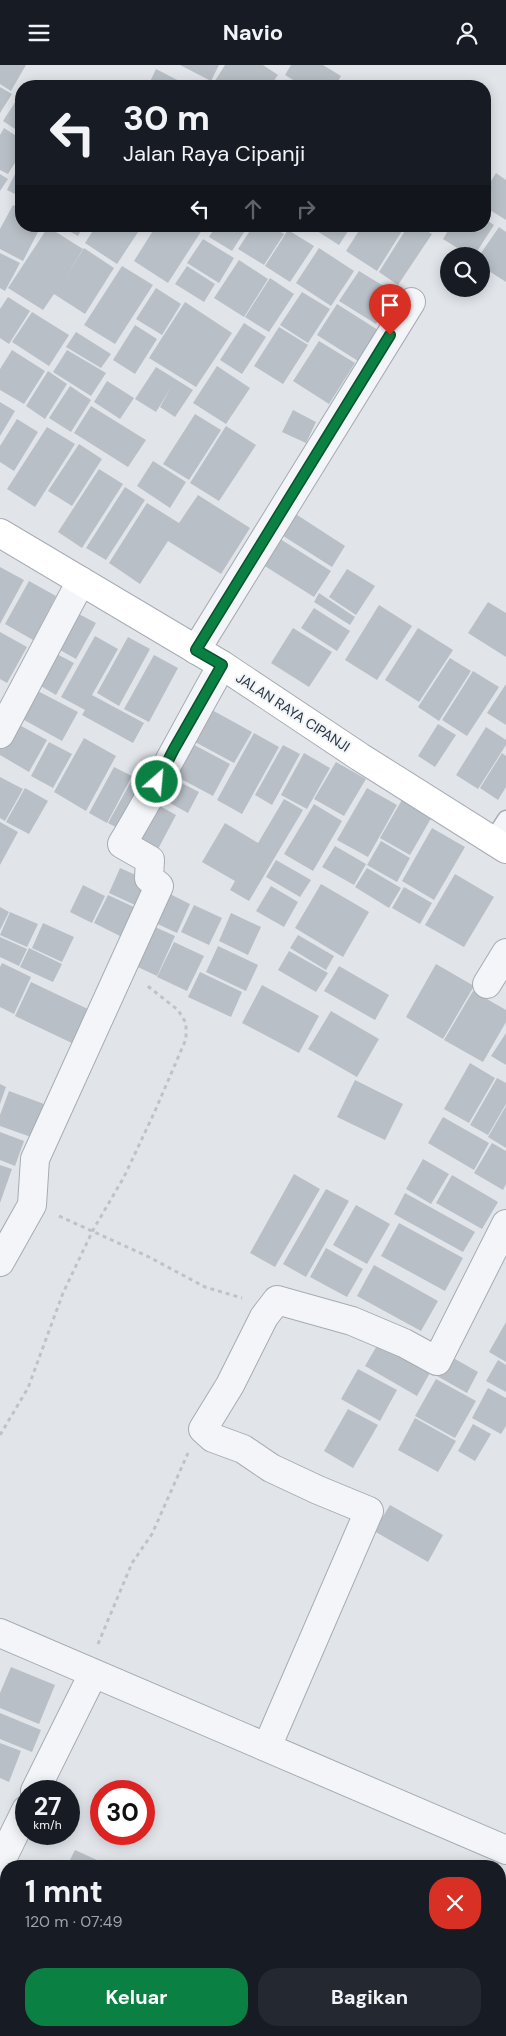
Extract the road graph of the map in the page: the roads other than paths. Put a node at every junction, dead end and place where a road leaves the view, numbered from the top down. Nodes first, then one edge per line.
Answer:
1 (410, 302) dead end
2 (0, 533) edge
3 (81, 581) junction
4 (196, 650) junction
5 (222, 665) junction
6 (0, 734) edge
7 (502, 836) edge
8 (506, 953) edge
9 (487, 984) dead end
10 (506, 1224) edge
11 (0, 1263) edge
12 (0, 1633) edge
13 (89, 1672) junction
14 (267, 1747) junction
15 (40, 1780) edge
16 (15, 1832) edge
17 (506, 1850) edge
18 (1, 1860) edge

1 - 4 street
2 - 3 main road, JALAN RAYA CIPANJI
3 - 4 main road, JALAN RAYA CIPANJI
3 - 6 street
4 - 5 main road, JALAN RAYA CIPANJI
5 - 7 main road, JALAN RAYA CIPANJI
5 - 11 street
8 - 9 street
10 - 14 street
12 - 13 street
13 - 14 street
13 - 15 street
14 - 17 street
16 - 18 street

